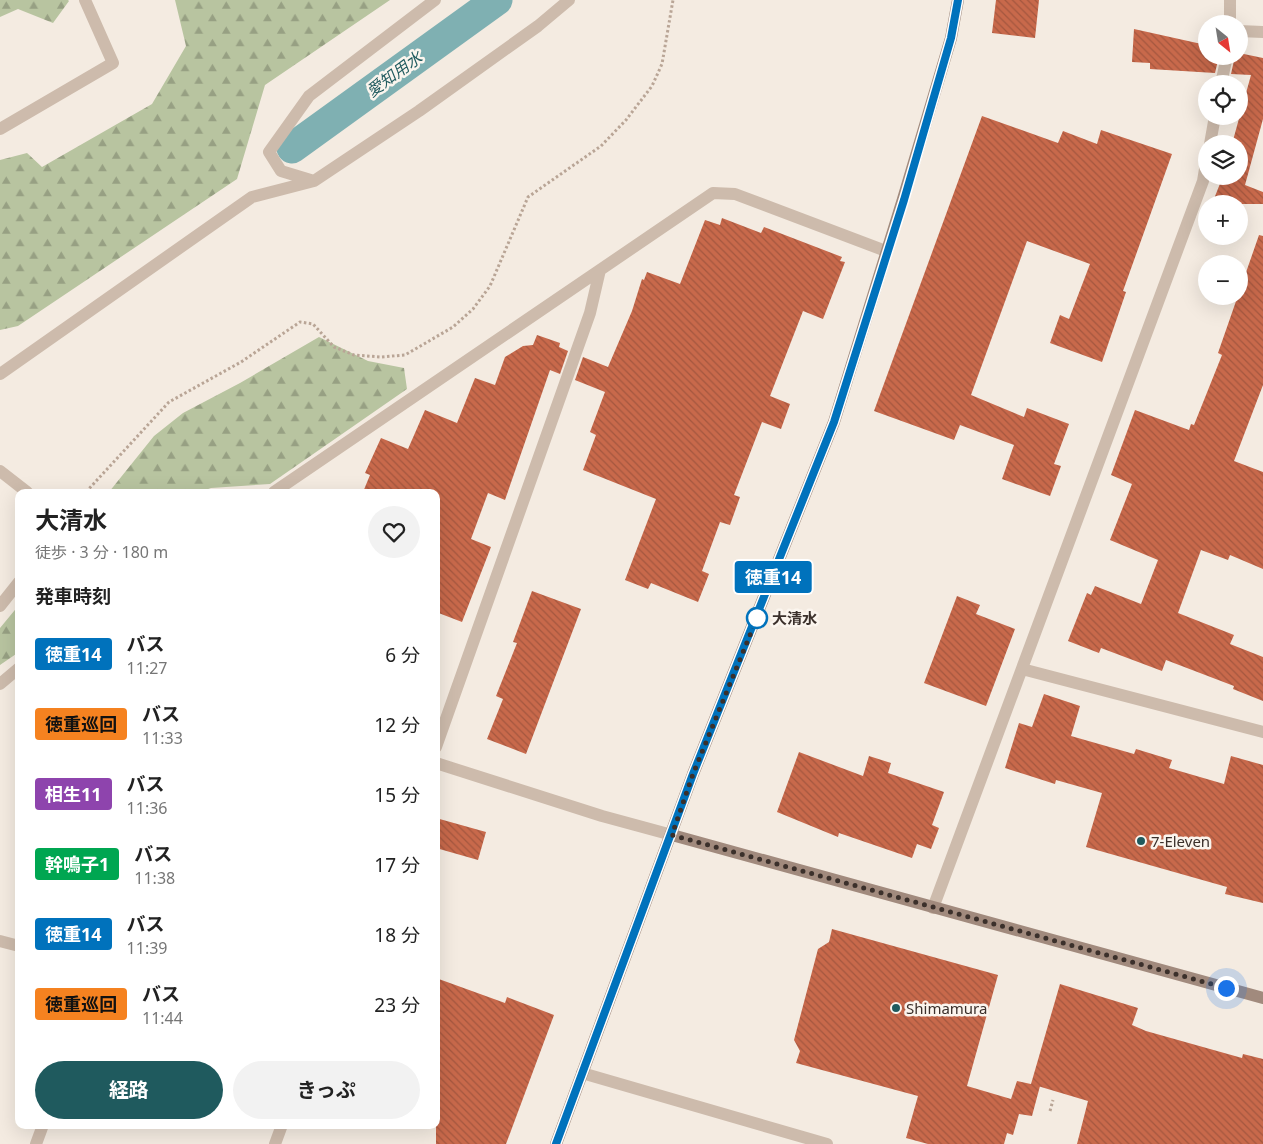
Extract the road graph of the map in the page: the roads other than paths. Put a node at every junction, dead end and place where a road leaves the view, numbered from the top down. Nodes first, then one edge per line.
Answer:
1 (85, 0) edge
2 (435, 0) edge
3 (569, 0) edge
4 (958, 0) edge
5 (1230, 0) edge
6 (1230, 15) edge
7 (1248, 31) edge
8 (1263, 32) edge
9 (0, 129) edge
10 (314, 181) junction
11 (1202, 185) edge
12 (886, 251) junction
13 (600, 270) junction
14 (0, 374) edge
15 (0, 471) edge
16 (23, 489) edge
17 (278, 489) edge
18 (15, 587) edge
19 (0, 606) edge
20 (1022, 669) junction
21 (15, 671) edge
22 (0, 684) edge
23 (1263, 732) edge
24 (440, 736) edge
25 (440, 764) edge
26 (672, 835) junction
27 (933, 908) junction
28 (0, 941) edge
29 (15, 945) edge
30 (1263, 998) edge
31 (582, 1073) junction
32 (42, 1129) edge
33 (281, 1129) edge
34 (823, 1143) edge
35 (36, 1144) edge
36 (275, 1144) edge
37 (556, 1144) edge

1 - 9 street
2 - 10 street
3 - 10 street
4 - 12 street
5 - 6 street
7 - 8 street
10 - 14 street
11 - 20 street
12 - 13 street
12 - 26 street
13 - 17 street
13 - 24 street
15 - 16 street
18 - 19 street
20 - 23 street
20 - 27 street
21 - 22 street
25 - 26 street
26 - 27 street
26 - 31 street
27 - 30 street
28 - 29 street
31 - 34 street
31 - 37 street
32 - 35 street
33 - 36 street

